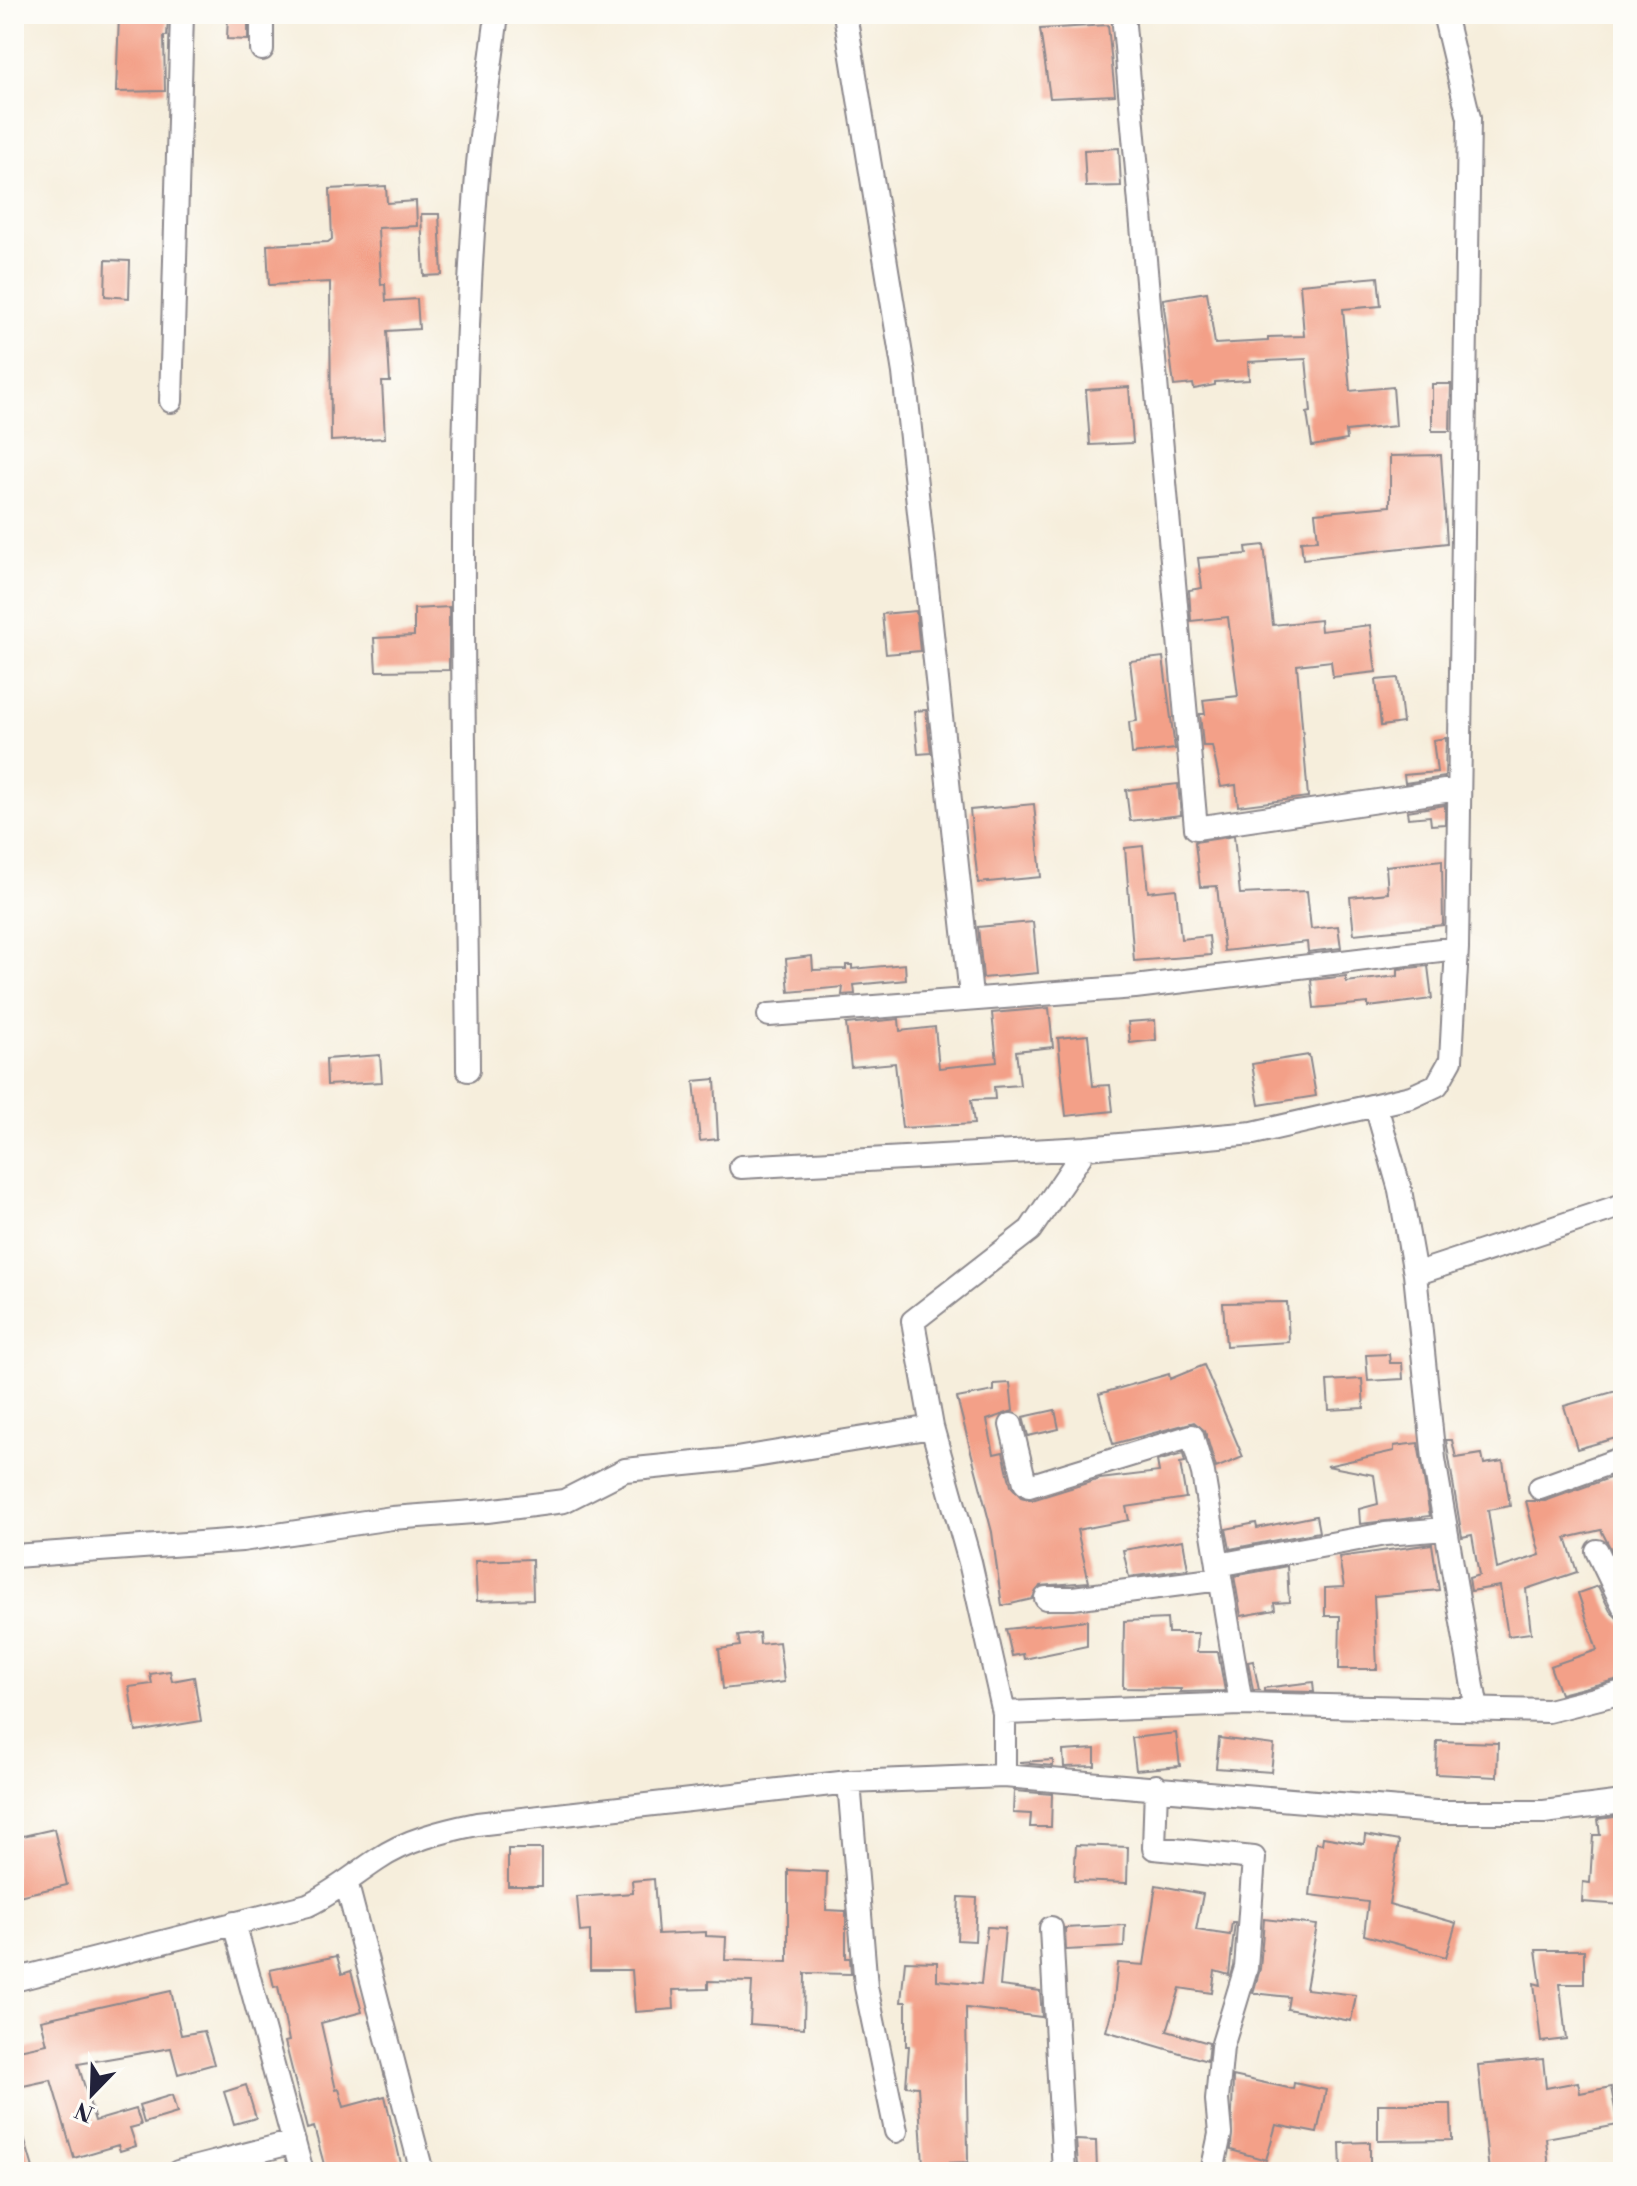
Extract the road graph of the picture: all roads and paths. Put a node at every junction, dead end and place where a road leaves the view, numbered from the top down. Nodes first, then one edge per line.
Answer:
1 (182, 14) edge
2 (262, 14) edge
3 (497, 14) edge
4 (845, 14) edge
5 (1123, 14) edge
6 (1444, 14) edge
7 (262, 49) dead end
8 (171, 401) dead end
9 (1458, 789) junction
10 (1457, 948) junction
11 (971, 996) junction
12 (769, 1015) dead end
13 (468, 1070) dead end
14 (1376, 1106) junction
15 (1086, 1148) junction
16 (741, 1167) dead end
17 (1623, 1205) edge
18 (1415, 1274) junction
19 (1011, 1425) dead end
20 (932, 1427) junction
21 (1623, 1458) edge
22 (1540, 1488) dead end
23 (1445, 1529) junction
24 (1597, 1551) dead end
25 (14, 1556) edge
26 (1219, 1572) junction
27 (1046, 1598) dead end
28 (1623, 1605) edge
29 (1623, 1692) edge
30 (1241, 1704) junction
31 (1477, 1710) junction
32 (1004, 1713) junction
33 (1004, 1776) junction
34 (849, 1782) junction
35 (1156, 1786) junction
36 (1623, 1802) edge
37 (347, 1885) junction
38 (234, 1923) junction
39 (1051, 1928) dead end
40 (14, 1980) edge
41 (896, 2131) dead end
42 (294, 2142) junction
43 (178, 2172) edge
44 (302, 2172) edge
45 (422, 2172) edge
46 (1064, 2172) edge
47 (1212, 2172) edge

1 - 8 street
2 - 7 street
3 - 13 street
4 - 11 street
5 - 9 street
6 - 9 street
9 - 10 street
10 - 11 street
10 - 14 street
11 - 12 street
14 - 15 street
14 - 18 street
15 - 16 street
15 - 20 street
17 - 18 street
18 - 23 street
19 - 26 street
20 - 25 street
20 - 32 street
21 - 22 street
23 - 26 street
23 - 31 street
24 - 28 street
26 - 27 street
26 - 30 street
29 - 31 street
30 - 31 street
30 - 32 street
32 - 33 street
33 - 34 street
33 - 35 street
34 - 37 street
34 - 41 street
35 - 36 street
35 - 47 street
37 - 38 street
37 - 45 street
38 - 40 street
38 - 42 street
39 - 46 street
42 - 43 street
42 - 44 street

